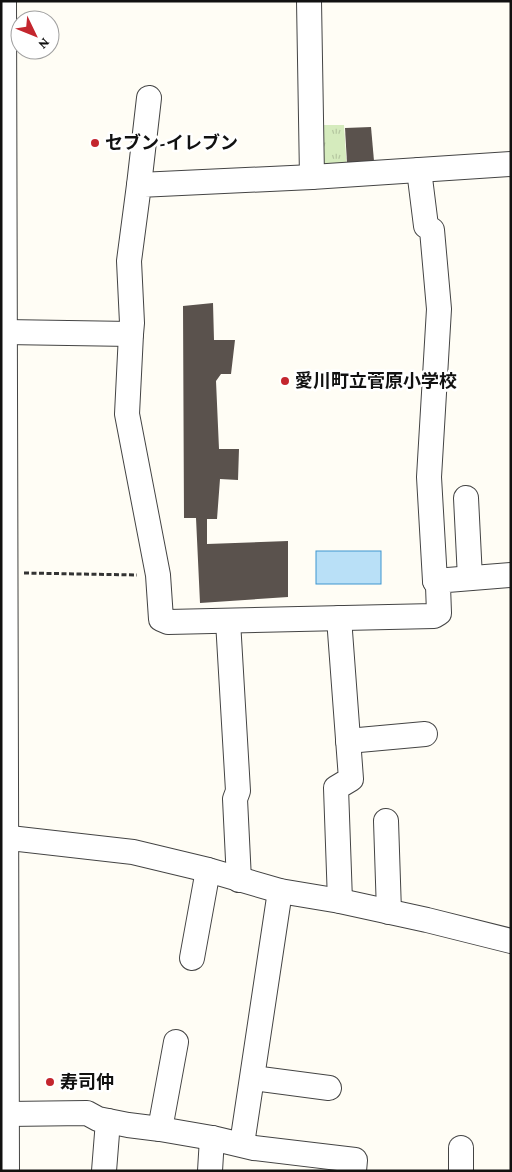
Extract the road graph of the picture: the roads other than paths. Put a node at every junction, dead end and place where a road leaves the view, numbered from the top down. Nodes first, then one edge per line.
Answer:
1 (4, 1) edge
2 (309, 1) edge
3 (149, 98) dead end
4 (511, 164) edge
5 (419, 170) junction
6 (312, 177) junction
7 (139, 185) junction
8 (3, 224) edge
9 (5, 332) junction
10 (131, 334) junction
11 (466, 498) dead end
12 (511, 575) edge
13 (470, 578) junction
14 (435, 581) junction
15 (339, 618) junction
16 (228, 621) junction
17 (425, 734) dead end
18 (348, 741) junction
19 (386, 821) dead end
20 (4, 837) edge
21 (208, 870) junction
22 (239, 880) junction
23 (280, 891) junction
24 (340, 902) junction
25 (389, 912) junction
26 (511, 941) edge
27 (192, 958) dead end
28 (176, 1042) dead end
29 (253, 1078) junction
30 (329, 1088) dead end
31 (7, 1114) junction
32 (108, 1121) junction
33 (160, 1129) junction
34 (212, 1138) junction
35 (242, 1144) junction
36 (7, 1171) edge
37 (104, 1171) edge
38 (210, 1171) edge
39 (354, 1171) edge

1 - 8 street
2 - 6 street
3 - 7 street
4 - 5 street
5 - 6 street
5 - 14 street
6 - 7 street
7 - 10 street
8 - 9 street
9 - 10 street
9 - 20 street
10 - 16 street
11 - 13 street
12 - 13 street
13 - 14 street
14 - 15 street
15 - 16 street
15 - 18 street
16 - 22 street
17 - 18 street
18 - 24 street
19 - 25 street
20 - 21 street
20 - 31 street
21 - 22 street
21 - 27 street
22 - 23 street
23 - 24 street
23 - 29 street
24 - 25 street
25 - 26 street
28 - 33 street
29 - 30 street
29 - 35 street
31 - 32 street
31 - 36 street
32 - 33 street
32 - 37 street
33 - 34 street
34 - 35 street
34 - 38 street
35 - 39 street

